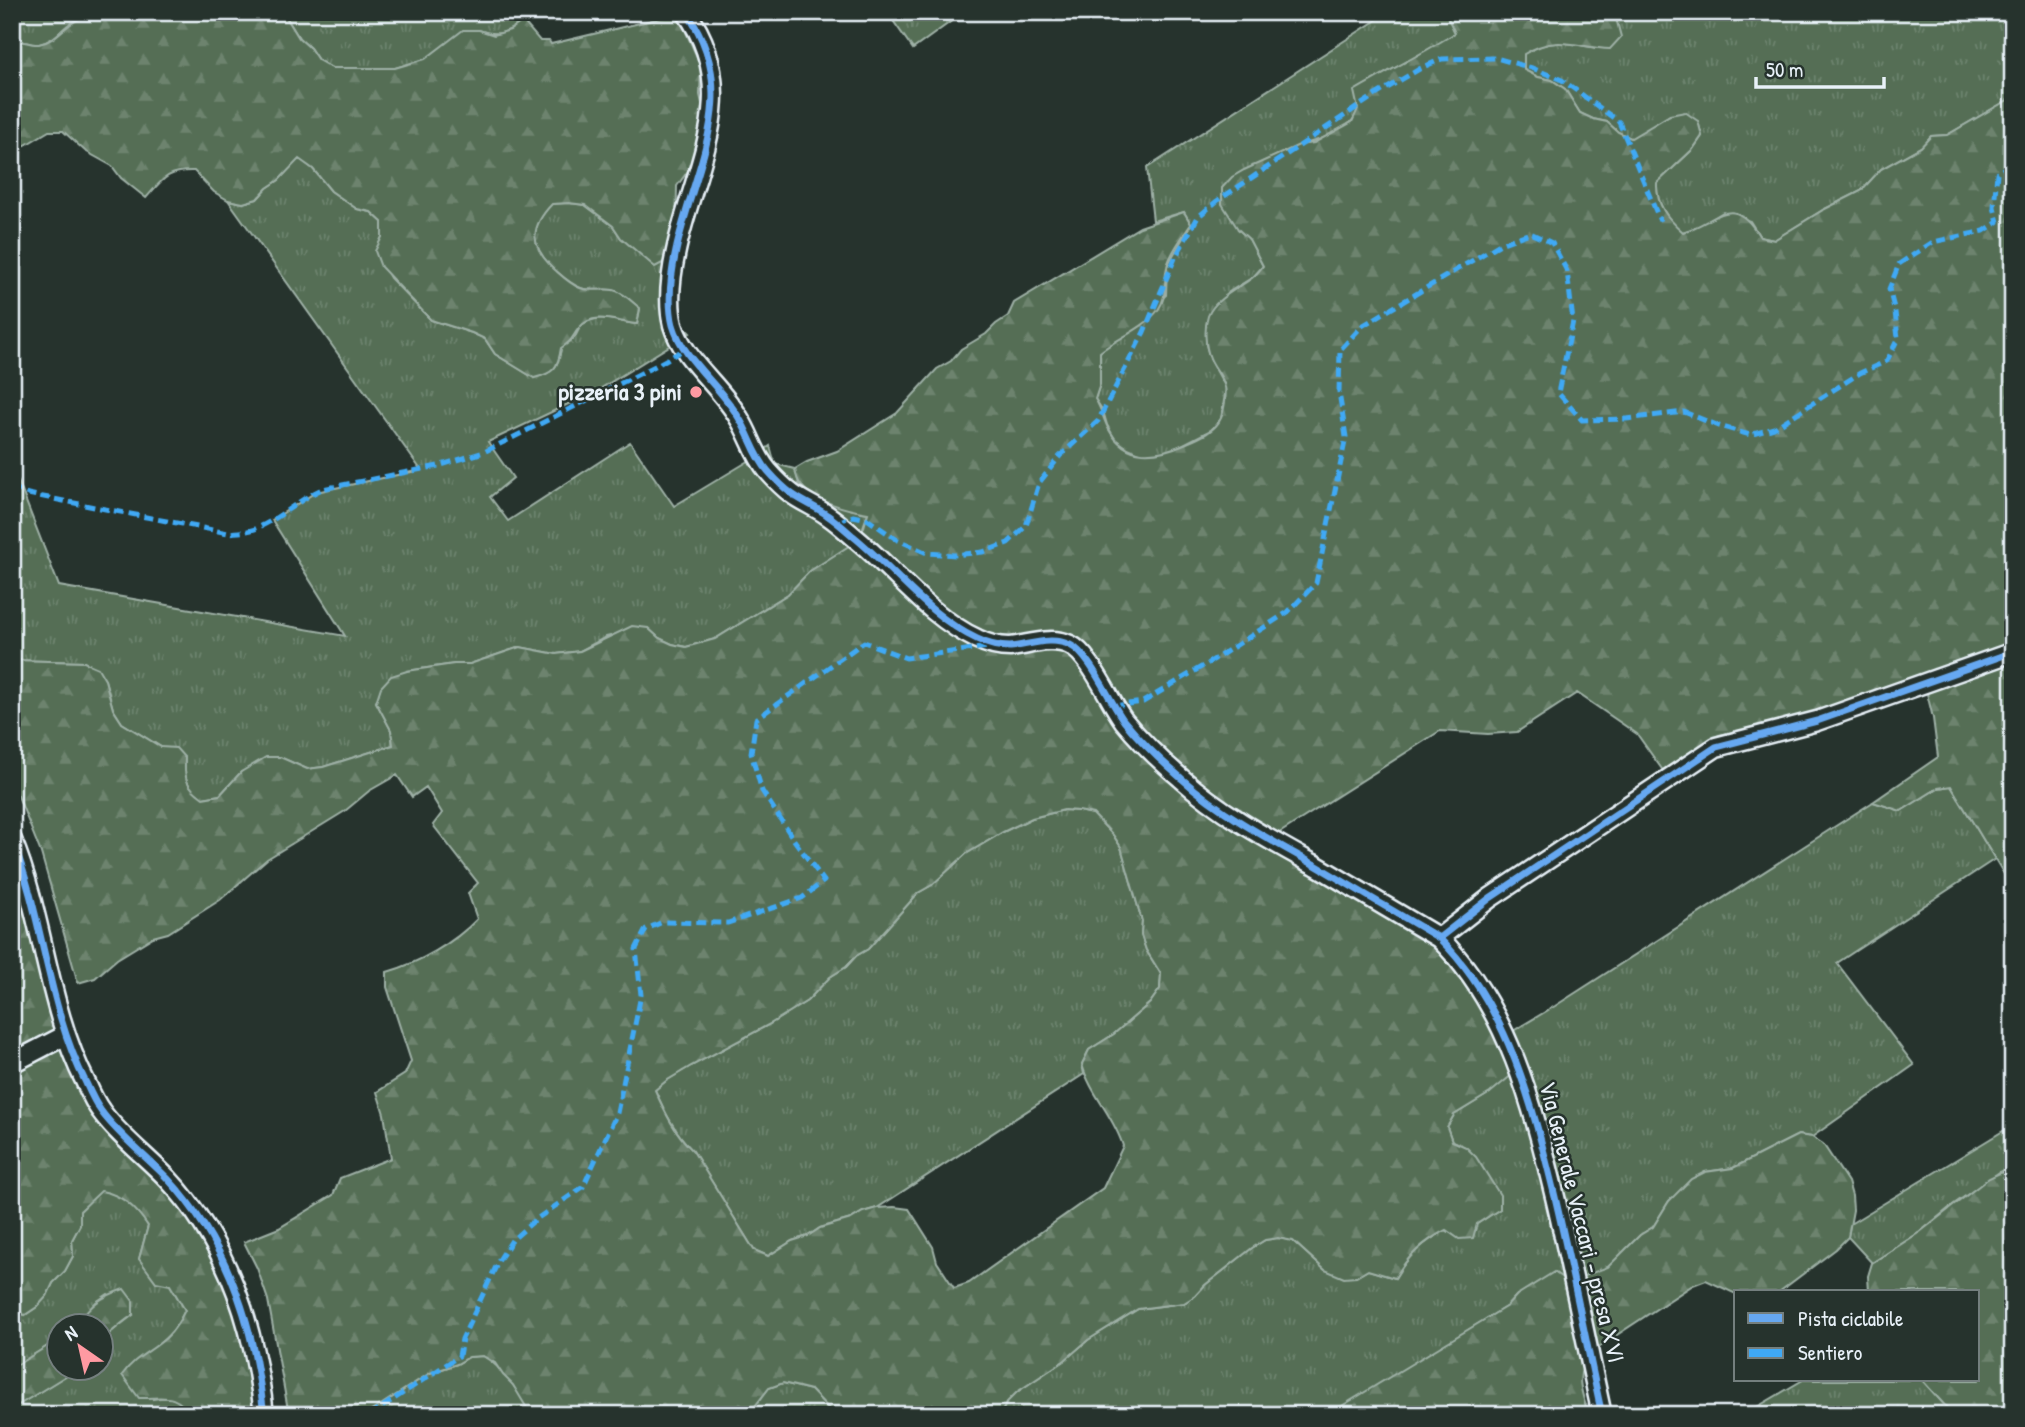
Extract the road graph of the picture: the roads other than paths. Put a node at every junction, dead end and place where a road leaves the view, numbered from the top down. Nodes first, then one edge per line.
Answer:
1 (686, 12) edge
2 (2013, 652) edge
3 (12, 840) edge
4 (1439, 938) junction
5 (66, 1035) junction
6 (12, 1063) edge
7 (264, 1415) edge
8 (1602, 1415) edge

1 - 4 street, Via Generale Vaccari - presa XVI
2 - 4 street
3 - 5 street
4 - 8 street, Via Generale Vaccari - presa XVI
5 - 6 street
5 - 7 street

